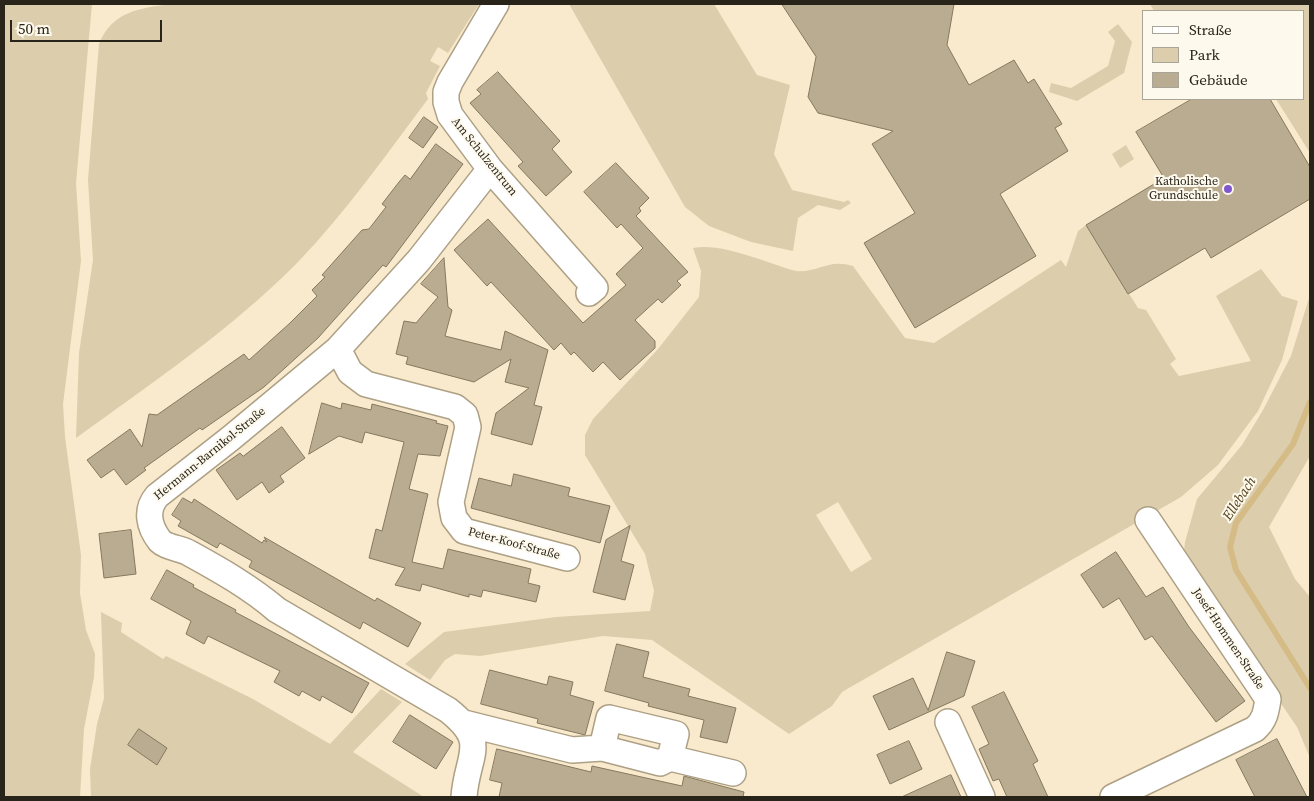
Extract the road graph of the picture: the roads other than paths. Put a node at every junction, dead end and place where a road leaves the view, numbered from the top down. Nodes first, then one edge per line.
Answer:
1 (496, 4) edge
2 (490, 168) junction
3 (589, 294) dead end
4 (338, 348) junction
5 (1148, 520) dead end
6 (567, 558) dead end
7 (948, 722) dead end
8 (464, 723) junction
9 (733, 773) dead end
10 (464, 797) edge
11 (982, 797) edge
12 (1114, 797) edge

1 - 2 street, Am Schulzentrum
2 - 3 street, Am Schulzentrum
2 - 4 street, Hermann-Barnikol-Straße
4 - 6 street, Peter-Koof-Straße
4 - 8 street, Hermann-Barnikol-Straße
5 - 12 street, Josef-Hommen-Straße
7 - 11 street
8 - 9 street
8 - 10 street, Hermann-Barnikol-Straße

